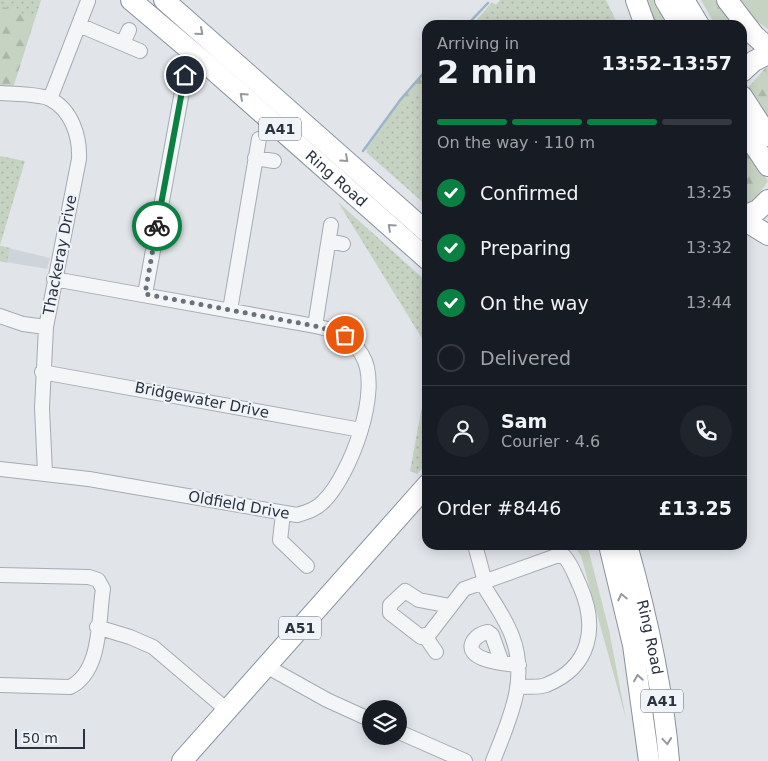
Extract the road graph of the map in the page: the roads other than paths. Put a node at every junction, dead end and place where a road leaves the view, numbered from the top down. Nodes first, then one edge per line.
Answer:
1 (131, 0) edge
2 (164, 0) edge
3 (636, 0) edge
4 (665, 0) edge
5 (684, 0) edge
6 (727, 0) edge
7 (88, 1) edge
8 (643, 20) edge
9 (677, 20) edge
10 (696, 20) edge
11 (742, 20) edge
12 (79, 24) junction
13 (747, 26) edge
14 (129, 30) dead end
15 (123, 43) junction
16 (768, 48) edge
17 (140, 51) dead end
18 (768, 54) edge
19 (747, 68) edge
20 (185, 75) dead end
21 (0, 93) edge
22 (50, 98) junction
23 (747, 104) edge
24 (747, 134) edge
25 (768, 136) edge
26 (258, 139) dead end
27 (256, 158) junction
28 (274, 161) dead end
29 (768, 166) edge
30 (768, 200) edge
31 (747, 216) edge
32 (747, 221) edge
33 (331, 225) dead end
34 (422, 228) edge
35 (768, 235) edge
36 (329, 241) junction
37 (343, 244) dead end
38 (422, 255) edge
39 (54, 278) junction
40 (145, 294) junction
41 (230, 310) junction
42 (0, 316) edge
43 (315, 326) junction
44 (46, 327) junction
45 (42, 372) junction
46 (361, 430) junction
47 (0, 469) edge
48 (45, 473) junction
49 (422, 491) edge
50 (283, 514) junction
51 (479, 550) edge
52 (610, 550) edge
53 (628, 550) edge
54 (307, 566) dead end
55 (0, 575) edge
56 (483, 583) junction
57 (450, 606) junction
58 (98, 627) junction
59 (426, 636) junction
60 (436, 652) dead end
61 (502, 663) dead end
62 (519, 665) junction
63 (266, 666) junction
64 (0, 685) edge
65 (520, 687) junction
66 (227, 710) junction
67 (362, 716) edge
68 (407, 736) edge
69 (182, 761) edge
70 (464, 761) edge
71 (493, 761) edge
72 (649, 761) edge
73 (669, 761) edge

38 -> 1 highway, Ring Road / A41
2 -> 34 highway, Ring Road / A41
3 - 8 highway
4 - 9 highway
5 - 10 highway
6 - 11 highway
7 - 12 street
12 - 15 street
12 - 22 street
13 - 16 highway
14 - 15 street
15 - 17 street
18 - 19 highway
20 - 40 street
21 - 22 street
22 - 39 street, Thackeray Drive
23 - 25 highway
24 - 29 highway
26 - 27 street
27 - 28 street
27 - 41 street
30 - 31 highway
32 - 35 highway
33 - 36 street
36 - 37 street
36 - 43 street
39 - 40 street, Oldfield Drive
39 - 44 street, Thackeray Drive
40 - 41 street, Oldfield Drive
41 - 43 street, Oldfield Drive
42 - 44 street
43 - 46 street, Oldfield Drive
44 - 45 street, Thackeray Drive
45 - 46 street, Bridgewater Drive
45 - 48 street, Thackeray Drive
46 - 50 street, Oldfield Drive
47 - 48 street, Oldfield Drive
48 - 50 street, Oldfield Drive
49 - 63 highway, A51
50 - 54 street
51 - 56 street
72 -> 52 highway, Ring Road / A41
53 -> 73 highway, Ring Road / A41
55 - 58 street
56 - 57 street
56 - 62 street
56 - 65 street
57 - 59 street
57 - 59 street
58 - 64 street
58 - 66 street
59 - 60 street
61 - 62 street
62 - 65 street
63 - 66 highway, A51
63 - 67 street
65 - 71 street
66 - 69 highway, A51
68 - 70 street

